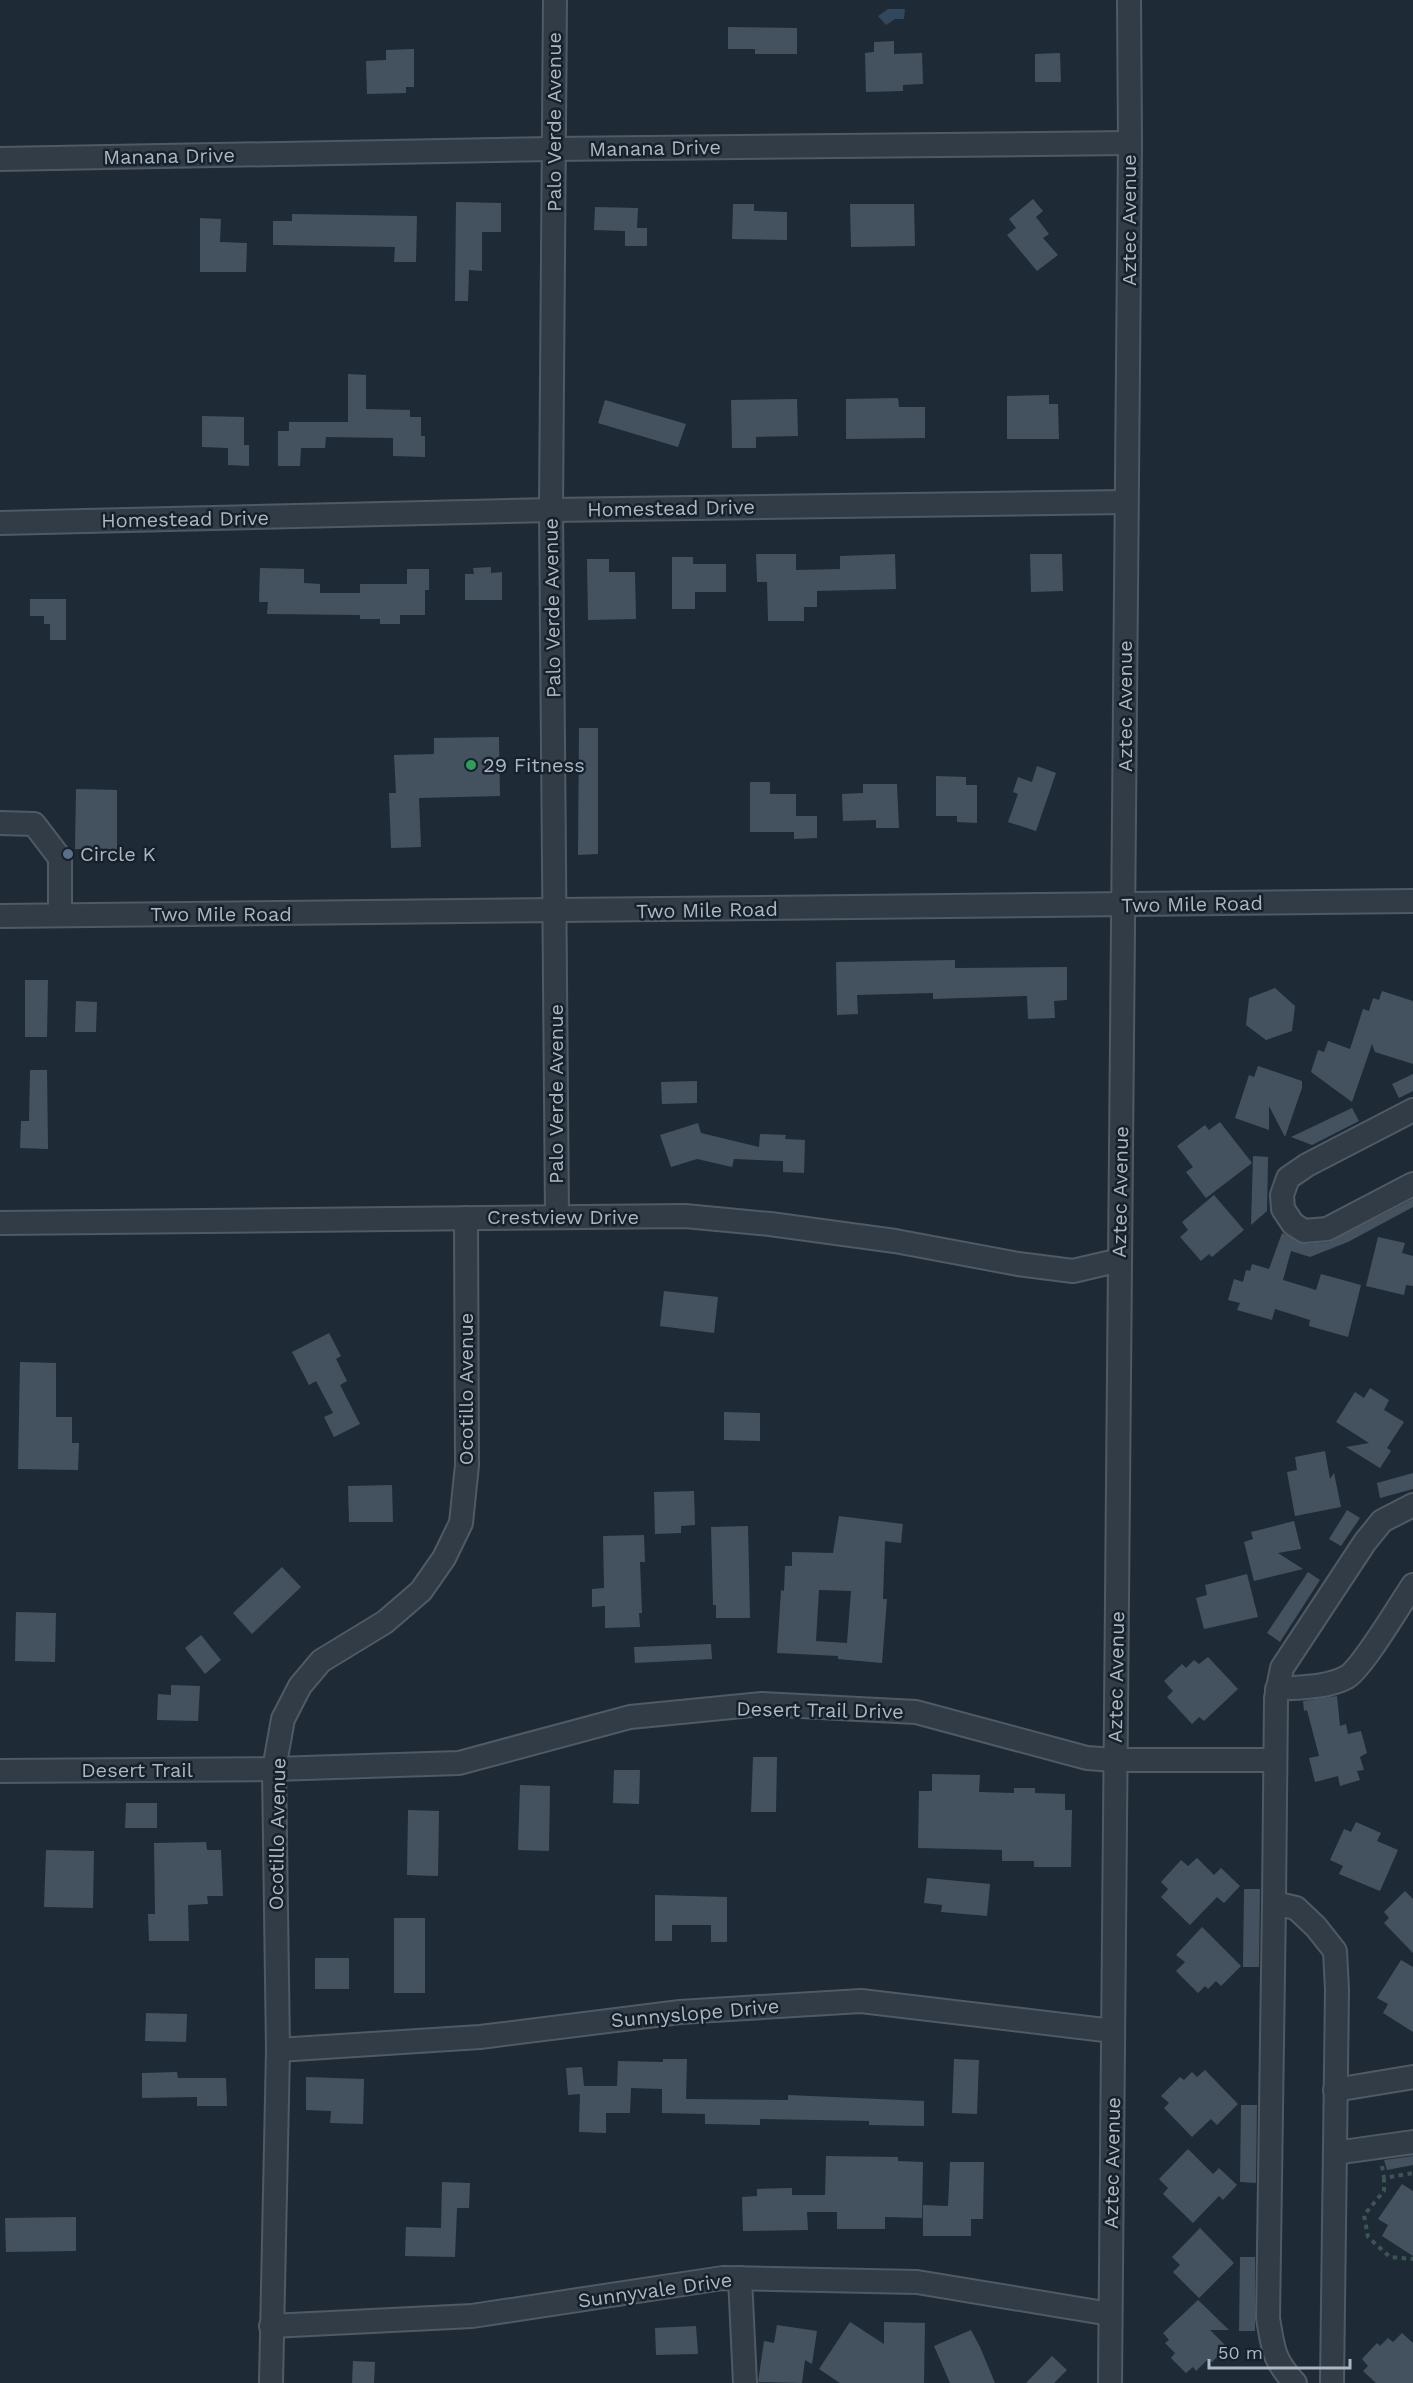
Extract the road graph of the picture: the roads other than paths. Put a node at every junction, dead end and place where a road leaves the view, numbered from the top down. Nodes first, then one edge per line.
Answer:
1 (555, 0) edge
2 (1129, 0) edge
3 (1130, 143) junction
4 (553, 149) junction
5 (0, 159) edge
6 (1126, 502) junction
7 (551, 510) junction
8 (0, 523) edge
9 (0, 823) edge
10 (1413, 901) edge
11 (1123, 905) junction
12 (555, 911) junction
13 (60, 914) junction
14 (0, 916) edge
15 (1413, 1110) edge
16 (1413, 1184) edge
17 (557, 1216) junction
18 (466, 1218) junction
19 (0, 1223) edge
20 (1120, 1260) junction
21 (1413, 1505) edge
22 (1413, 1585) edge
23 (1277, 1689) junction
24 (1115, 1760) junction
25 (1274, 1760) junction
26 (274, 1769) junction
27 (0, 1771) edge
28 (1274, 1904) junction
29 (1113, 2031) junction
30 (278, 2050) junction
31 (1413, 2077) edge
32 (1335, 2090) junction
33 (1413, 2142) edge
34 (1335, 2153) junction
35 (740, 2278) junction
36 (1110, 2314) junction
37 (271, 2326) junction
38 (271, 2383) edge
39 (745, 2383) edge
40 (1110, 2383) edge
41 (1295, 2383) edge
42 (1332, 2383) edge

1 - 4 street, Palo Verde Avenue
2 - 3 street, Aztec Avenue
3 - 4 street, Manana Drive
3 - 6 street, Aztec Avenue
4 - 5 street, Manana Drive
4 - 7 street, Palo Verde Avenue
6 - 7 street, Homestead Drive
6 - 11 street, Aztec Avenue
7 - 8 street, Homestead Drive
7 - 12 street, Palo Verde Avenue
9 - 13 street
10 - 11 street, Two Mile Road
11 - 12 street, Two Mile Road
11 - 20 street, Aztec Avenue
12 - 13 street, Two Mile Road
12 - 17 street, Palo Verde Avenue
13 - 14 street, Two Mile Road
15 - 16 street
17 - 18 street, Crestview Drive
17 - 20 street, Crestview Drive
18 - 19 street, Crestview Drive
18 - 26 street, Ocotillo Avenue
20 - 24 street, Aztec Avenue
21 - 23 street
22 - 23 street
23 - 25 street
24 - 25 street, Desert Trail Drive
24 - 26 street, Desert Trail Drive
24 - 29 street, Aztec Avenue
25 - 28 street
26 - 27 street, Desert Trail
26 - 30 street, Ocotillo Avenue
28 - 32 street
28 - 41 street
29 - 30 street, Sunnyslope Drive
29 - 36 street, Aztec Avenue
30 - 37 street, Ocotillo Avenue
31 - 32 street
32 - 34 street
33 - 34 street
34 - 42 street
35 - 36 street, Sunnyvale Drive
35 - 37 street, Sunnyvale Drive
35 - 39 street
36 - 40 street, Aztec Avenue
37 - 38 street, Ocotillo Avenue

